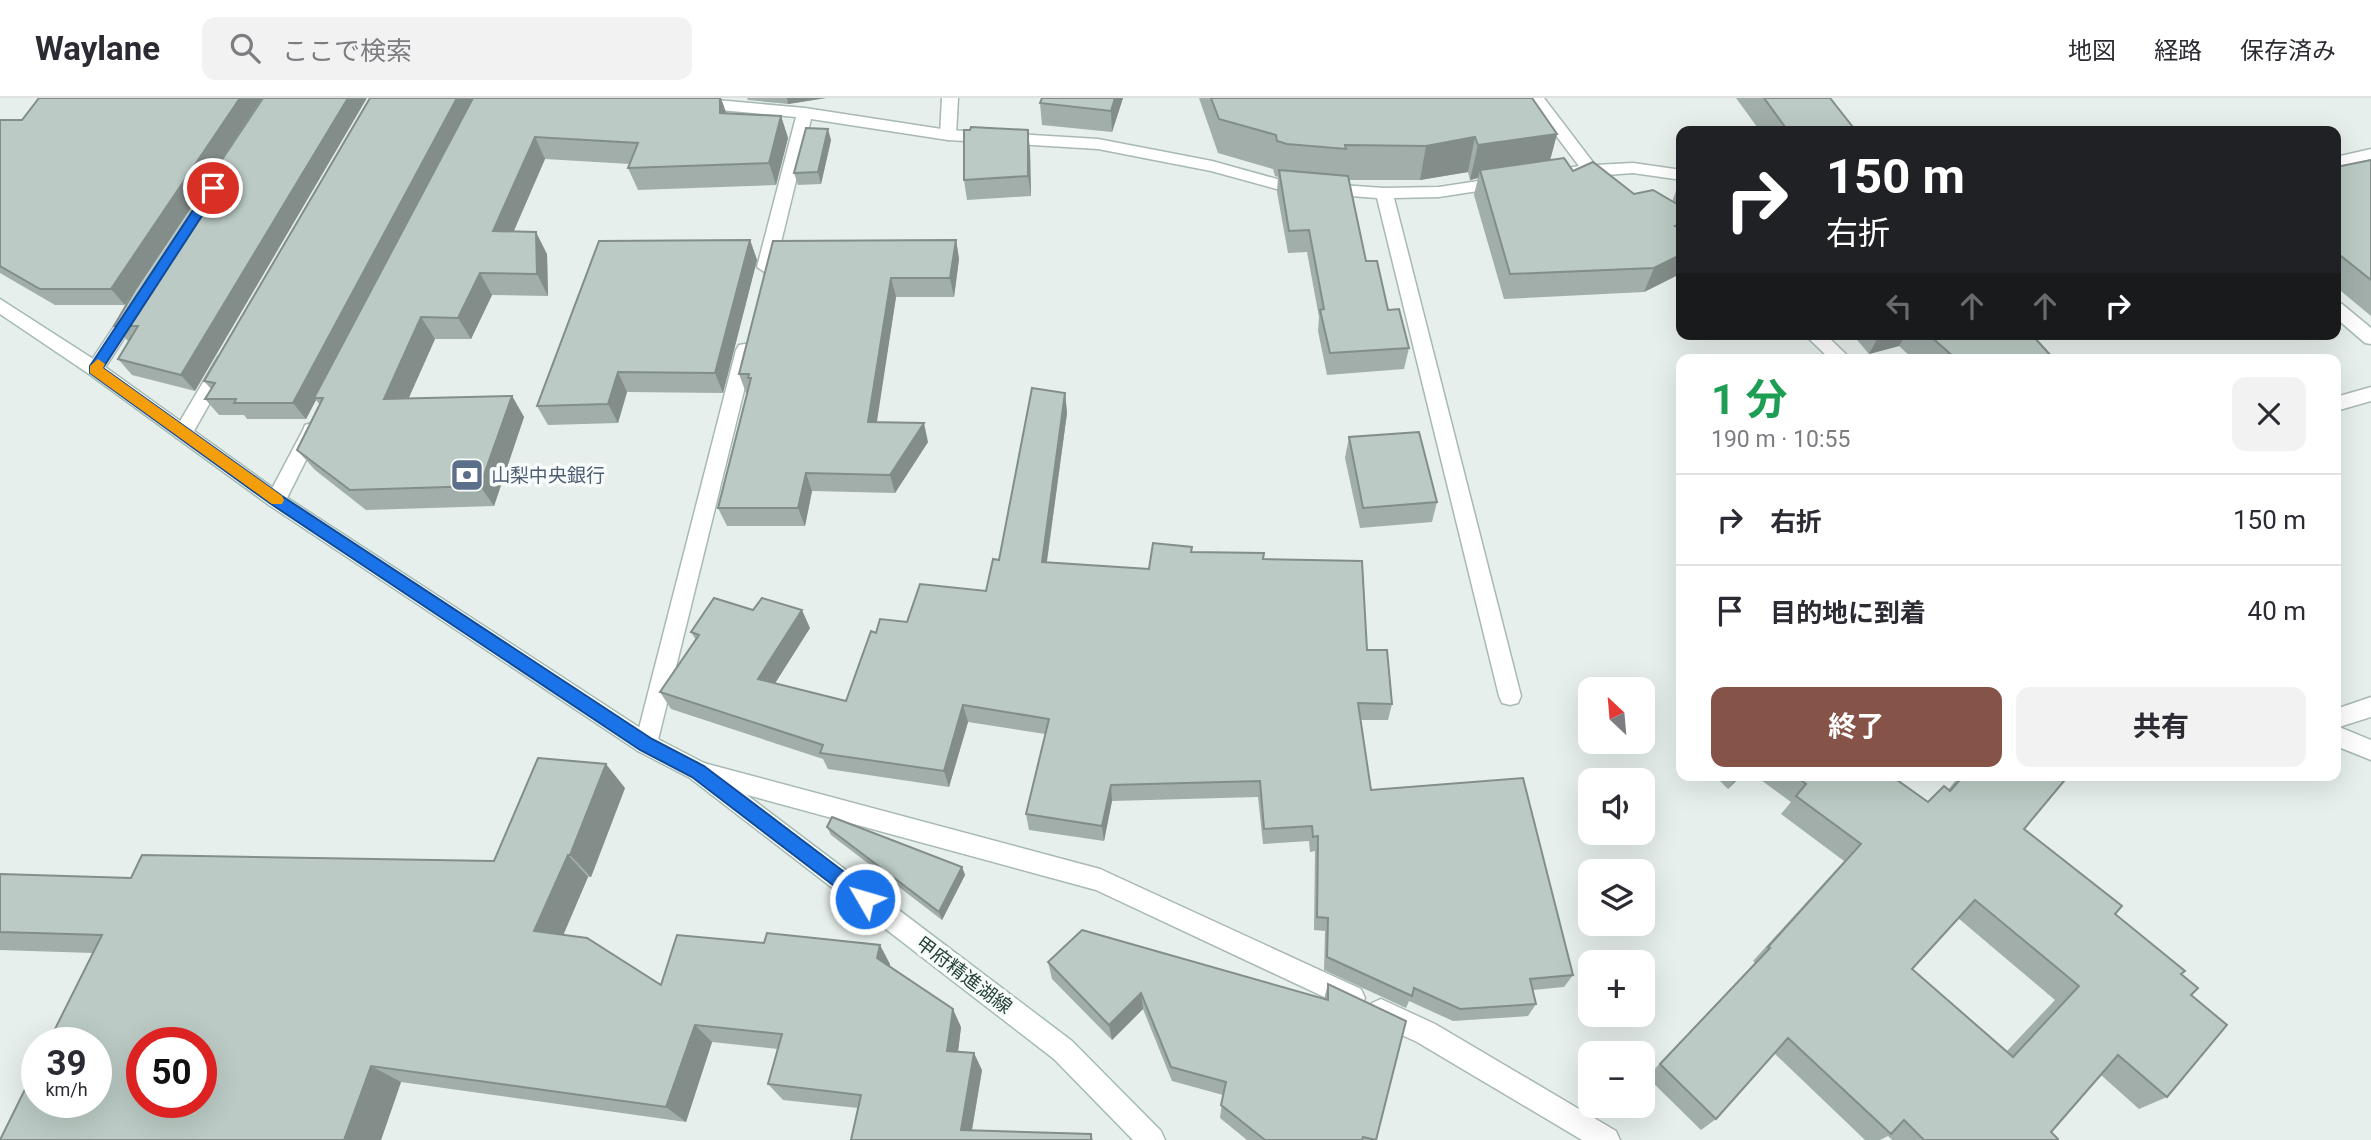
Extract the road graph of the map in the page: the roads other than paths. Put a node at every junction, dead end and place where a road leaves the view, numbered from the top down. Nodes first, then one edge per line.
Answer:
1 (643, 98) edge
2 (950, 98) edge
3 (1536, 98) edge
4 (805, 113) junction
5 (948, 135) junction
6 (2371, 154) edge
7 (2341, 161) edge
8 (1590, 170) junction
9 (1562, 174) edge
10 (1676, 174) edge
11 (1521, 180) edge
12 (1613, 185) edge
13 (1384, 193) junction
14 (761, 288) edge
15 (147, 290) edge
16 (0, 305) edge
17 (2341, 313) edge
18 (751, 328) edge
19 (2371, 338) edge
20 (1821, 340) edge
21 (232, 349) edge
22 (1836, 354) edge
23 (95, 369) junction
24 (2371, 394) edge
25 (2341, 403) edge
26 (321, 415) edge
27 (183, 433) junction
28 (276, 500) junction
29 (1510, 696) dead end
30 (2371, 707) edge
31 (2341, 717) edge
32 (2341, 738) edge
33 (646, 744) junction
34 (2371, 750) edge
35 (698, 771) junction
36 (1602, 1139) edge
37 (1152, 1140) edge

1 - 4 street
2 - 5 street
3 - 8 street
4 - 5 street
4 - 14 street
5 - 13 street
6 - 7 street
8 - 9 street
8 - 10 street
8 - 12 street
11 - 13 street
13 - 29 street
15 - 23 street
16 - 23 street, 甲府精進湖線
17 - 19 street
18 - 33 street
20 - 22 street
21 - 27 street
23 - 27 street, 甲府精進湖線
24 - 25 street
26 - 28 street
27 - 28 street, 甲府精進湖線
28 - 33 street, 甲府精進湖線
30 - 31 street
32 - 34 street
33 - 35 street, 甲府精進湖線
35 - 36 street
35 - 37 street, 甲府精進湖線

